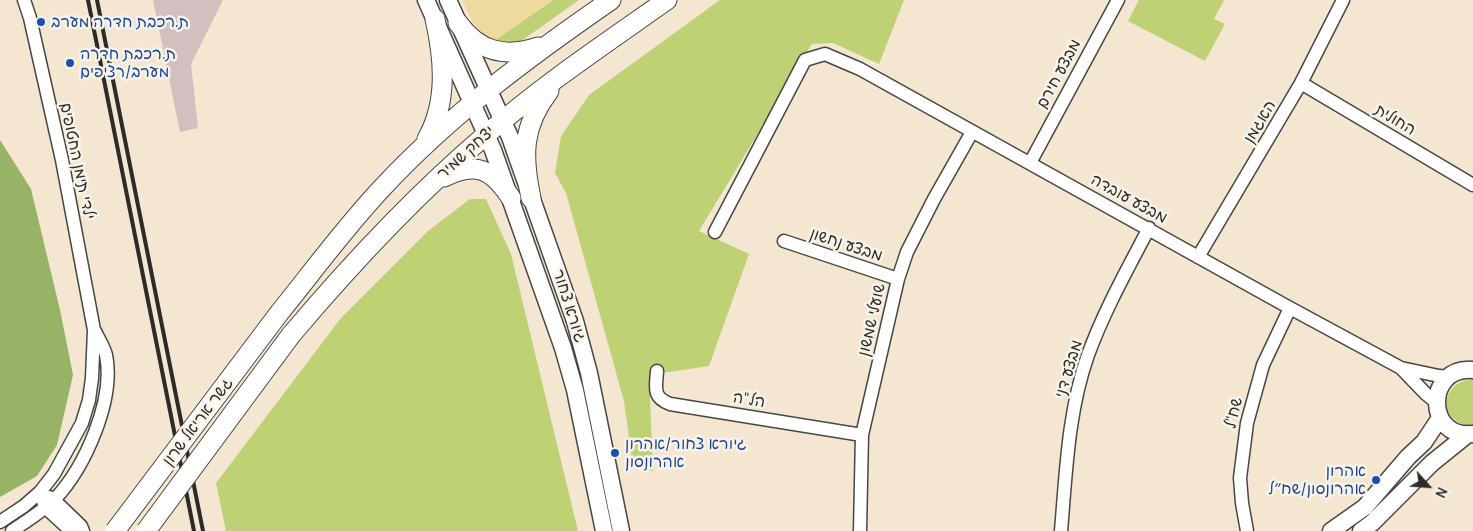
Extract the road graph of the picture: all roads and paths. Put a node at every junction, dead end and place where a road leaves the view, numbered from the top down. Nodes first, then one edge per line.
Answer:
1 (24, 0) edge
2 (426, 0) edge
3 (448, 0) edge
4 (611, 0) edge
5 (667, 0) edge
6 (1118, 0) edge
7 (1344, 0) edge
8 (435, 19) junction
9 (458, 23) junction
10 (547, 44) junction
11 (564, 74) junction
12 (1301, 83) junction
13 (489, 90) junction
14 (473, 102) junction
15 (503, 120) junction
16 (972, 132) junction
17 (487, 134) junction
18 (423, 146) junction
19 (1030, 163) junction
20 (432, 184) junction
21 (1473, 184) edge
22 (511, 198) junction
23 (531, 198) junction
24 (1148, 228) junction
25 (715, 232) dead end
26 (784, 241) dead end
27 (1198, 257) junction
28 (898, 279) junction
29 (1290, 308) junction
30 (280, 312) joint
31 (94, 330) junction
32 (291, 335) joint
33 (1402, 368) junction
34 (1473, 370) edge
35 (657, 371) dead end
36 (1448, 377) junction
37 (1436, 402) junction
38 (1440, 418) junction
39 (1471, 434) edge
40 (862, 435) junction
41 (40, 492) junction
42 (50, 503) junction
43 (0, 522) edge
44 (12, 531) edge
45 (71, 531) edge
46 (83, 531) edge
47 (115, 531) edge
48 (146, 531) edge
49 (604, 531) edge
50 (622, 531) edge
51 (860, 531) edge
52 (1061, 531) edge
53 (1247, 531) edge
54 (1331, 531) edge
55 (1361, 531) edge

1 - 31 street, ילדי תימן החטופים
2 - 8 street, גיורא צחור
3 - 9 street, גיורא צחור
4 - 10 main road, יצחק שמיר
5 - 11 main road, יצחק שמיר
6 - 19 street, מבצע חירם
7 - 12 street, האגמן
8 - 14 street, גיורא צחור
8 - 18 main road
9 - 10 main road
9 - 13 street, גיורא צחור
10 - 13 main road, יצחק שמיר
11 - 15 main road, יצחק שמיר
11 - 23 main road
12 - 21 street, החולית
12 - 27 street, האגמן
13 - 14 main road, יצחק שמיר
13 - 15 street, גיורא צחור
14 - 17 street, גיורא צחור
14 - 18 main road, יצחק שמיר
15 - 17 main road, יצחק שמיר
15 - 23 street, גיורא צחור
16 - 19 street, מבצע עובדה
16 - 25 street, מבצע עובדה
16 - 28 street, שועלי שמשון
17 - 20 main road, יצחק שמיר
17 - 22 street, גיורא צחור
18 - 30 main road, יצחק שמיר
19 - 24 street, מבצע עובדה
20 - 22 main road
20 - 32 main road, יצחק שמיר
22 - 49 street, גיורא צחור
23 - 50 street, גיורא צחור
24 - 27 street, מבצע עובדה
24 - 52 street, מבצע דני
26 - 28 street, מבצע נחשון
27 - 29 street, מבצע עובדה
28 - 40 street, שועלי שמשון
29 - 33 street, מבצע עובדה
29 - 53 street, שח"ל
30 - 47 main road, גשר אריאל שרון, bridge
31 - 41 street, ילדי תימן החטופים
31 - 42 street, ילדי תימן החטופים
32 - 48 main road, גשר אריאל שרון, bridge
33 - 36 street, מבצע עובדה
33 - 37 street, מבצע עובדה
34 - 36 street
35 - 40 street, הל"ה
36 - 37 street
37 - 38 street
38 - 39 street
38 - 54 street
39 - 55 street
40 - 51 street, שועלי שמשון
41 - 42 street
41 - 43 street, ילדי תימן החטופים
42 - 44 street, ילדי תימן החטופים
42 - 45 street
42 - 46 street

